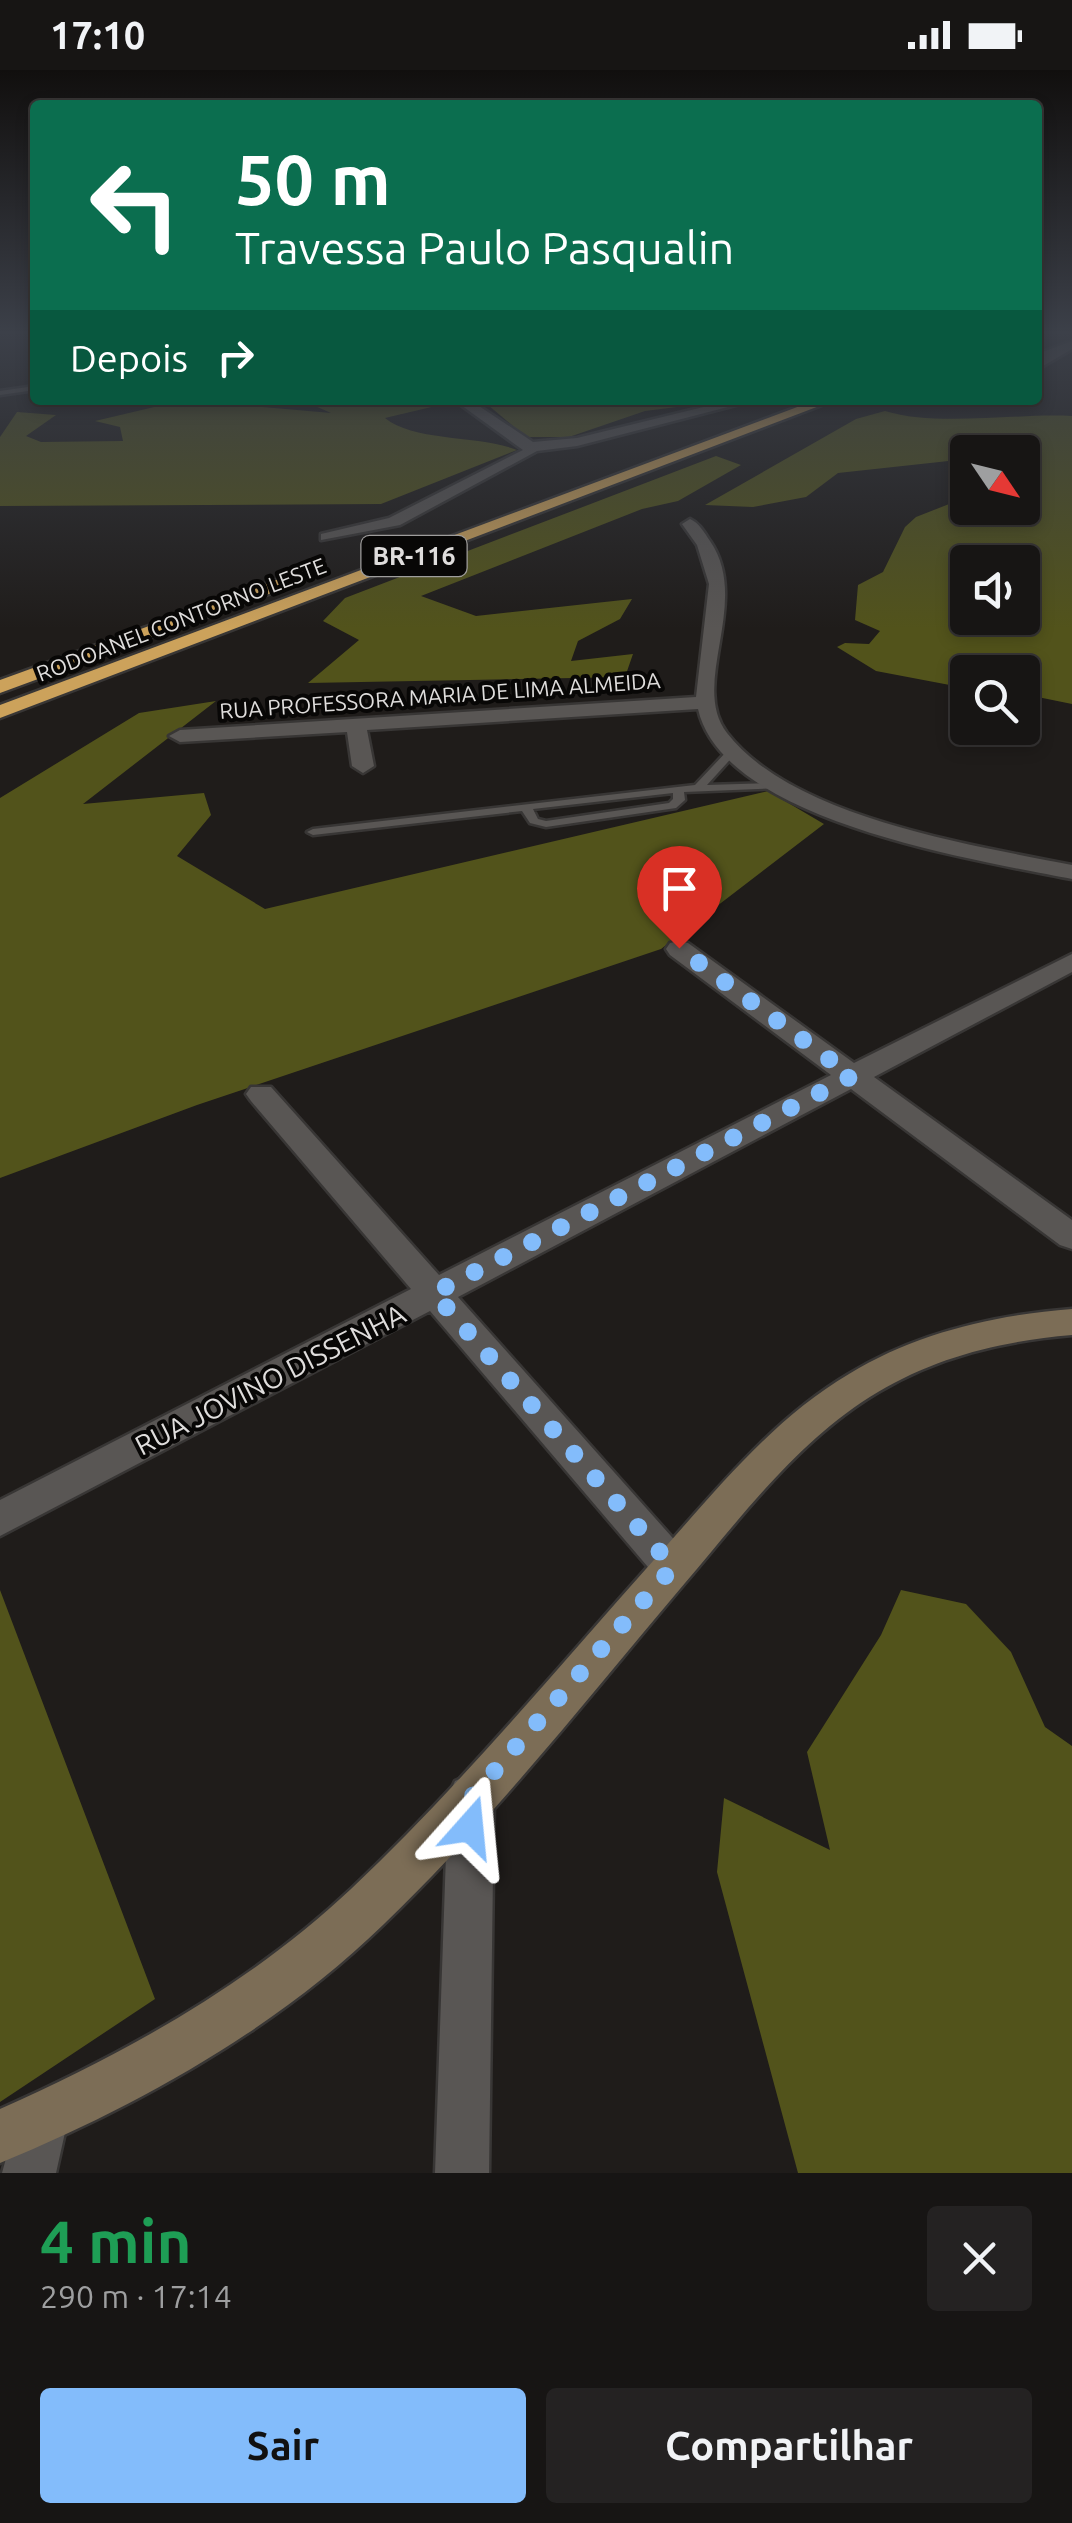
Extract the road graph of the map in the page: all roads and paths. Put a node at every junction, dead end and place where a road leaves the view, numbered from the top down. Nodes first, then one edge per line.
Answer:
1 (510, 433) edge
2 (613, 433) edge
3 (692, 433) edge
4 (740, 433) edge
5 (530, 447) junction
6 (503, 502) dead end
7 (690, 524) dead end
8 (327, 537) dead end
9 (298, 577) dead end
10 (0, 686) edge
11 (703, 704) junction
12 (0, 712) edge
13 (356, 725) junction
14 (180, 736) dead end
15 (732, 752) junction
16 (362, 766) dead end
17 (774, 786) junction
18 (699, 787) junction
19 (678, 789) junction
20 (526, 807) junction
21 (313, 832) dead end
22 (1072, 872) edge
23 (679, 948) dead end
24 (1072, 962) edge
25 (852, 1076) junction
26 (261, 1094) dead end
27 (1072, 1237) edge
28 (434, 1293) junction
29 (1072, 1322) edge
30 (0, 1519) edge
31 (673, 1567) junction
32 (471, 1798) junction
33 (20, 2128) edge
34 (29, 2173) edge
35 (462, 2173) edge

1 - 5 street
2 - 5 street
3 - 6 highway
4 - 12 highway, RODOANEL CONTORNO LESTE / BR-116
5 - 8 street
7 - 11 street
9 - 10 highway, RODOANEL CONTORNO LESTE
11 - 13 street, RUA PROFESSORA MARIA DE LIMA ALMEIDA
11 - 15 street
13 - 14 street, RUA PROFESSORA MARIA DE LIMA ALMEIDA
13 - 16 street
15 - 17 street
15 - 18 lane
17 - 18 lane
17 - 22 street
18 - 19 lane
19 - 20 lane
19 - 20 lane
20 - 21 lane
23 - 25 street
24 - 25 street, RUA JOVINO DISSENHA
25 - 27 street
25 - 28 street, RUA JOVINO DISSENHA
26 - 28 street
28 - 30 street, RUA JOVINO DISSENHA
28 - 31 street
29 - 31 street
31 - 32 street
32 - 33 street
32 - 35 street
33 - 34 street

